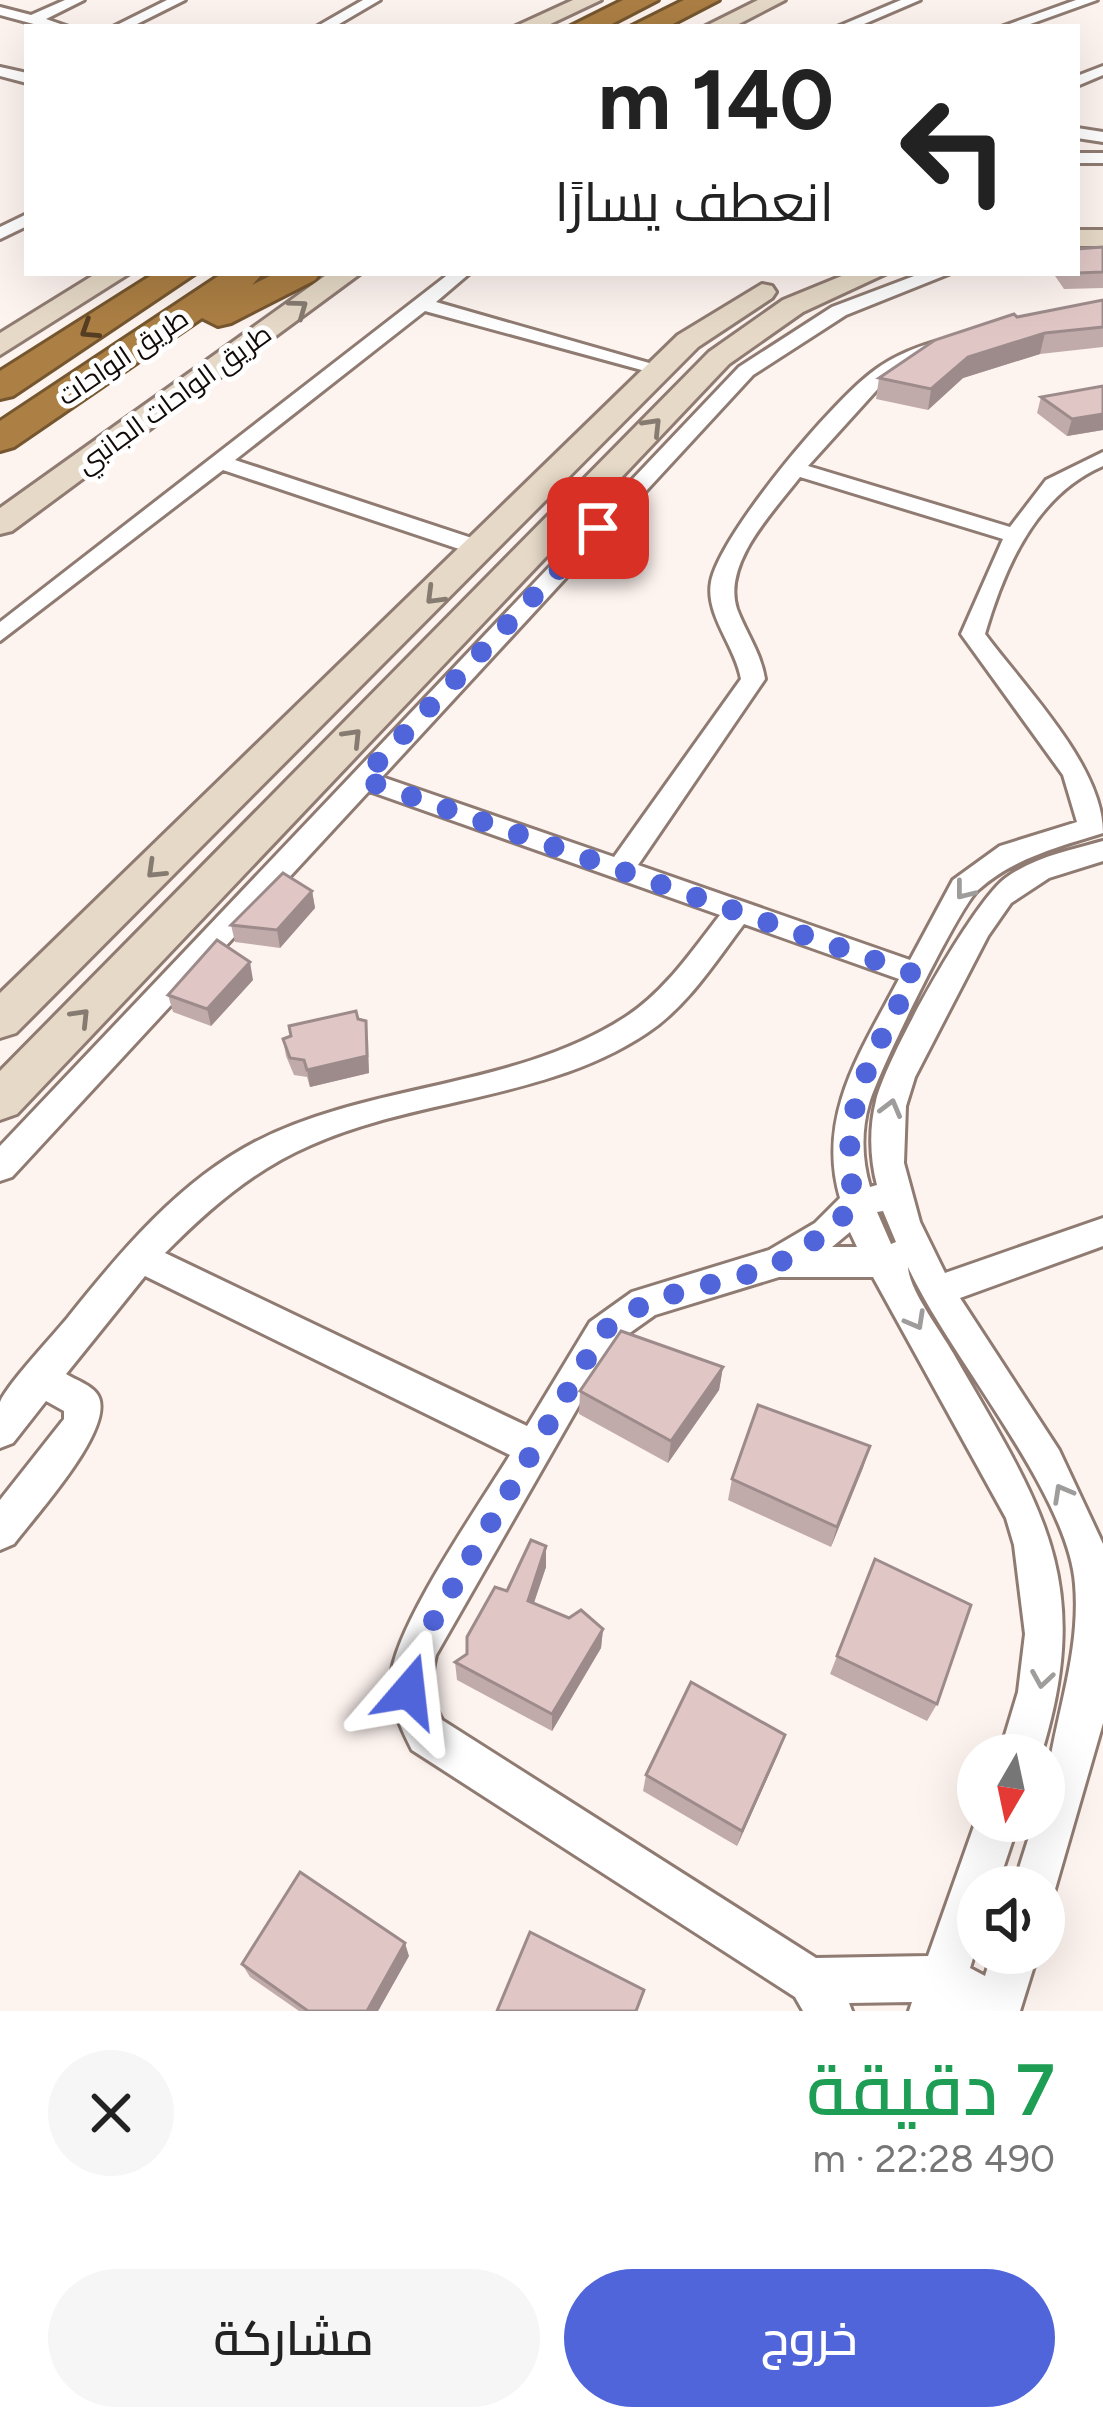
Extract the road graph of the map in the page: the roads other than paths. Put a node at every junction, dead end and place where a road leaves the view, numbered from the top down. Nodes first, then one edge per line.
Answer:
1 (77, 0) edge
2 (178, 0) edge
3 (374, 0) edge
4 (592, 0) edge
5 (645, 0) edge
6 (706, 0) edge
7 (775, 0) edge
8 (913, 0) edge
9 (1090, 0) edge
10 (0, 11) edge
11 (33, 20) junction
12 (50, 24) edge
13 (126, 24) edge
14 (329, 24) edge
15 (532, 24) edge
16 (591, 24) edge
17 (651, 24) edge
18 (722, 24) edge
19 (852, 24) edge
20 (1017, 24) edge
21 (111, 276) edge
22 (173, 276) edge
23 (242, 276) edge
24 (297, 276) edge
25 (343, 276) edge
26 (457, 276) edge
27 (797, 276) edge
28 (866, 276) edge
29 (931, 276) edge
30 (422, 304) junction
31 (947, 342) edge
32 (0, 346) edge
33 (660, 369) junction
34 (101, 374) junction
35 (0, 388) edge
36 (0, 439) edge
37 (222, 463) junction
38 (1099, 463) edge
39 (795, 469) junction
40 (591, 514) junction
41 (0, 524) edge
42 (1018, 536) junction
43 (482, 549) junction
44 (0, 634) edge
45 (1076, 774) junction
46 (362, 779) junction
47 (1103, 789) edge
48 (1099, 833) edge
49 (620, 870) junction
50 (738, 912) junction
51 (914, 974) junction
52 (0, 1021) edge
53 (0, 1101) edge
54 (0, 1168) edge
55 (892, 1195) junction
56 (855, 1204) junction
57 (1103, 1232) edge
58 (899, 1256) junction
59 (142, 1258) junction
60 (779, 1262) junction
61 (940, 1290) junction
62 (42, 1380) junction
63 (0, 1431) edge
64 (535, 1448) junction
65 (0, 1531) edge
66 (1027, 1734) edge
67 (991, 1842) edge
68 (1041, 1866) edge
69 (1009, 1974) edge
70 (938, 1995) edge
71 (820, 1996) edge
72 (998, 2009) edge

1 - 11 street
2 - 13 street
3 - 14 street
4 - 15 street
5 - 16 highway
6 - 17 highway
7 - 18 street
8 - 19 street
9 - 20 street
10 - 11 street
11 - 12 street
21 - 32 street
22 -> 35 highway, طريق الواحات
23 - 34 highway, طريق الواحات
24 - 34 highway
41 -> 25 street, طريق الواحات الجانبي
26 - 30 street
27 - 33 street
40 -> 28 street
29 - 40 street
30 - 33 street
30 - 37 street
31 - 39 street
33 - 43 street
34 - 36 highway, طريق الواحات
37 - 43 street
37 - 44 street
38 - 42 street
39 - 42 street
39 - 49 street
40 - 46 street
53 -> 40 street
42 - 45 street
43 -> 52 street
45 - 47 street
45 - 48 street
46 - 49 street
46 - 54 street
48 -> 51 street
55 -> 48 street
49 - 50 street
50 - 51 street
50 - 59 street
51 - 56 street
55 - 56 street
55 - 58 street
56 - 58 street
56 - 60 street
57 - 61 street
58 - 60 street
58 - 61 street
58 -> 66 street
59 - 62 street
59 - 64 street
60 - 64 street
68 -> 61 street
62 - 63 street
62 - 65 street
64 - 71 street
67 - 70 street
69 - 72 street
70 - 71 street
70 - 72 street

